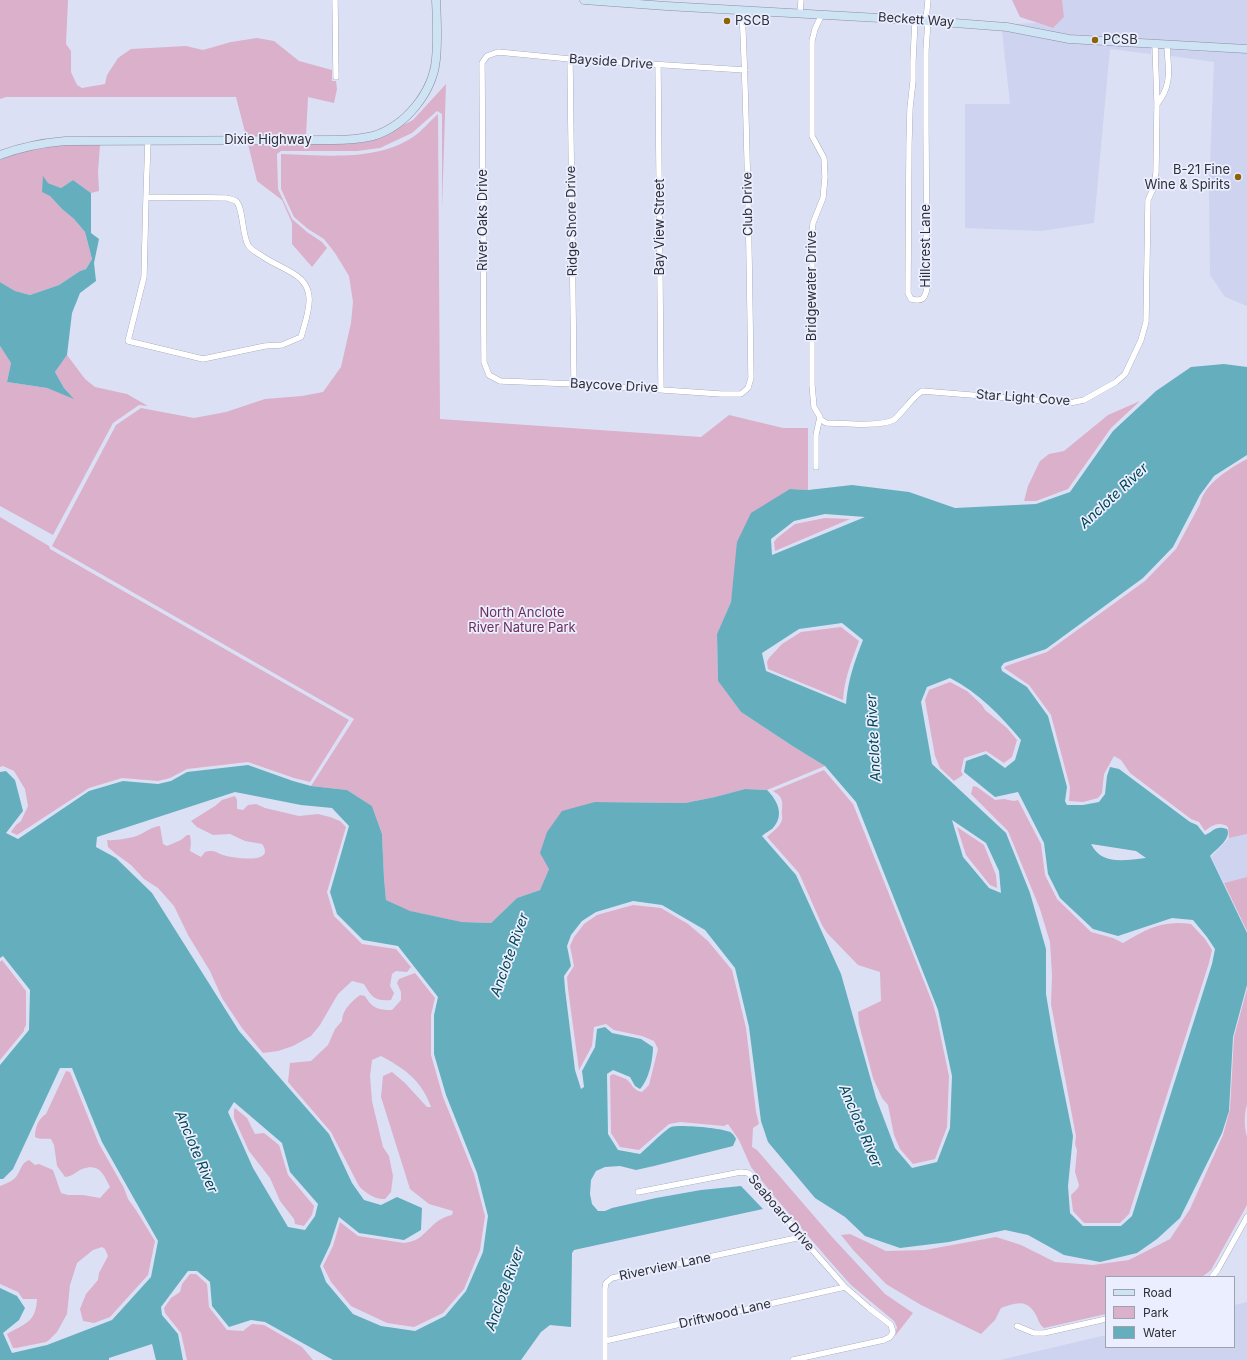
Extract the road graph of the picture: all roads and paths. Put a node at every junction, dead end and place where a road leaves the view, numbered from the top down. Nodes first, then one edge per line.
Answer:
1 (335, 0) edge
2 (436, 0) edge
3 (584, 0) edge
4 (801, 0) edge
5 (928, 0) edge
6 (742, 10) junction
7 (800, 13) junction
8 (822, 14) junction
9 (915, 20) junction
10 (927, 20) junction
11 (1155, 44) junction
12 (1167, 45) junction
13 (1247, 49) edge
14 (570, 59) junction
15 (482, 63) joint
16 (658, 65) junction
17 (745, 70) junction
18 (336, 77) dead end
19 (1157, 104) junction
20 (148, 140) junction
21 (0, 155) edge
22 (146, 197) junction
23 (489, 376) joint
24 (574, 384) junction
25 (661, 389) junction
26 (741, 394) joint
27 (820, 419) junction
28 (816, 467) dead end
29 (638, 1192) dead end
30 (1247, 1217) edge
31 (801, 1237) junction
32 (1213, 1276) edge
33 (845, 1287) junction
34 (1105, 1319) edge
35 (1017, 1326) dead end
36 (605, 1341) junction
37 (605, 1360) edge
38 (793, 1360) edge

1 - 18 street
2 - 20 street, Dixie Highway
3 - 6 street, Beckett Way
4 - 7 street
5 - 10 street
6 - 7 street, Beckett Way
6 - 17 street, Club Drive
7 - 8 street, Beckett Way
8 - 9 street, Beckett Way
8 - 27 street, Bridgewater Drive
9 - 10 street, Beckett Way
9 - 10 street, Hillcrest Lane
10 - 11 street, Beckett Way
11 - 12 street, Beckett Way
11 - 19 street, Star Light Cove
12 - 13 street, Beckett Way
12 - 19 street, Star Light Cove
14 - 15 street, Bayside Drive
14 - 16 street, Bayside Drive
14 - 24 street, Ridge Shore Drive
15 - 23 street, River Oaks Drive
16 - 17 street, Bayside Drive
16 - 25 street, Bay View Street
17 - 26 street, Club Drive
19 - 27 street, Star Light Cove
20 - 21 street, Dixie Highway
20 - 22 street
22 - 22 street
23 - 24 street, Baycove Drive
24 - 25 street, Baycove Drive
25 - 26 street, Baycove Drive
27 - 28 street
29 - 31 street, Seaboard Drive
30 - 32 street
31 - 33 street, Seaboard Drive
31 - 36 street, Riverview Lane
33 - 36 street, Driftwood Lane
33 - 38 street, Seaboard Drive
34 - 35 street
36 - 37 street, Riverview Lane

